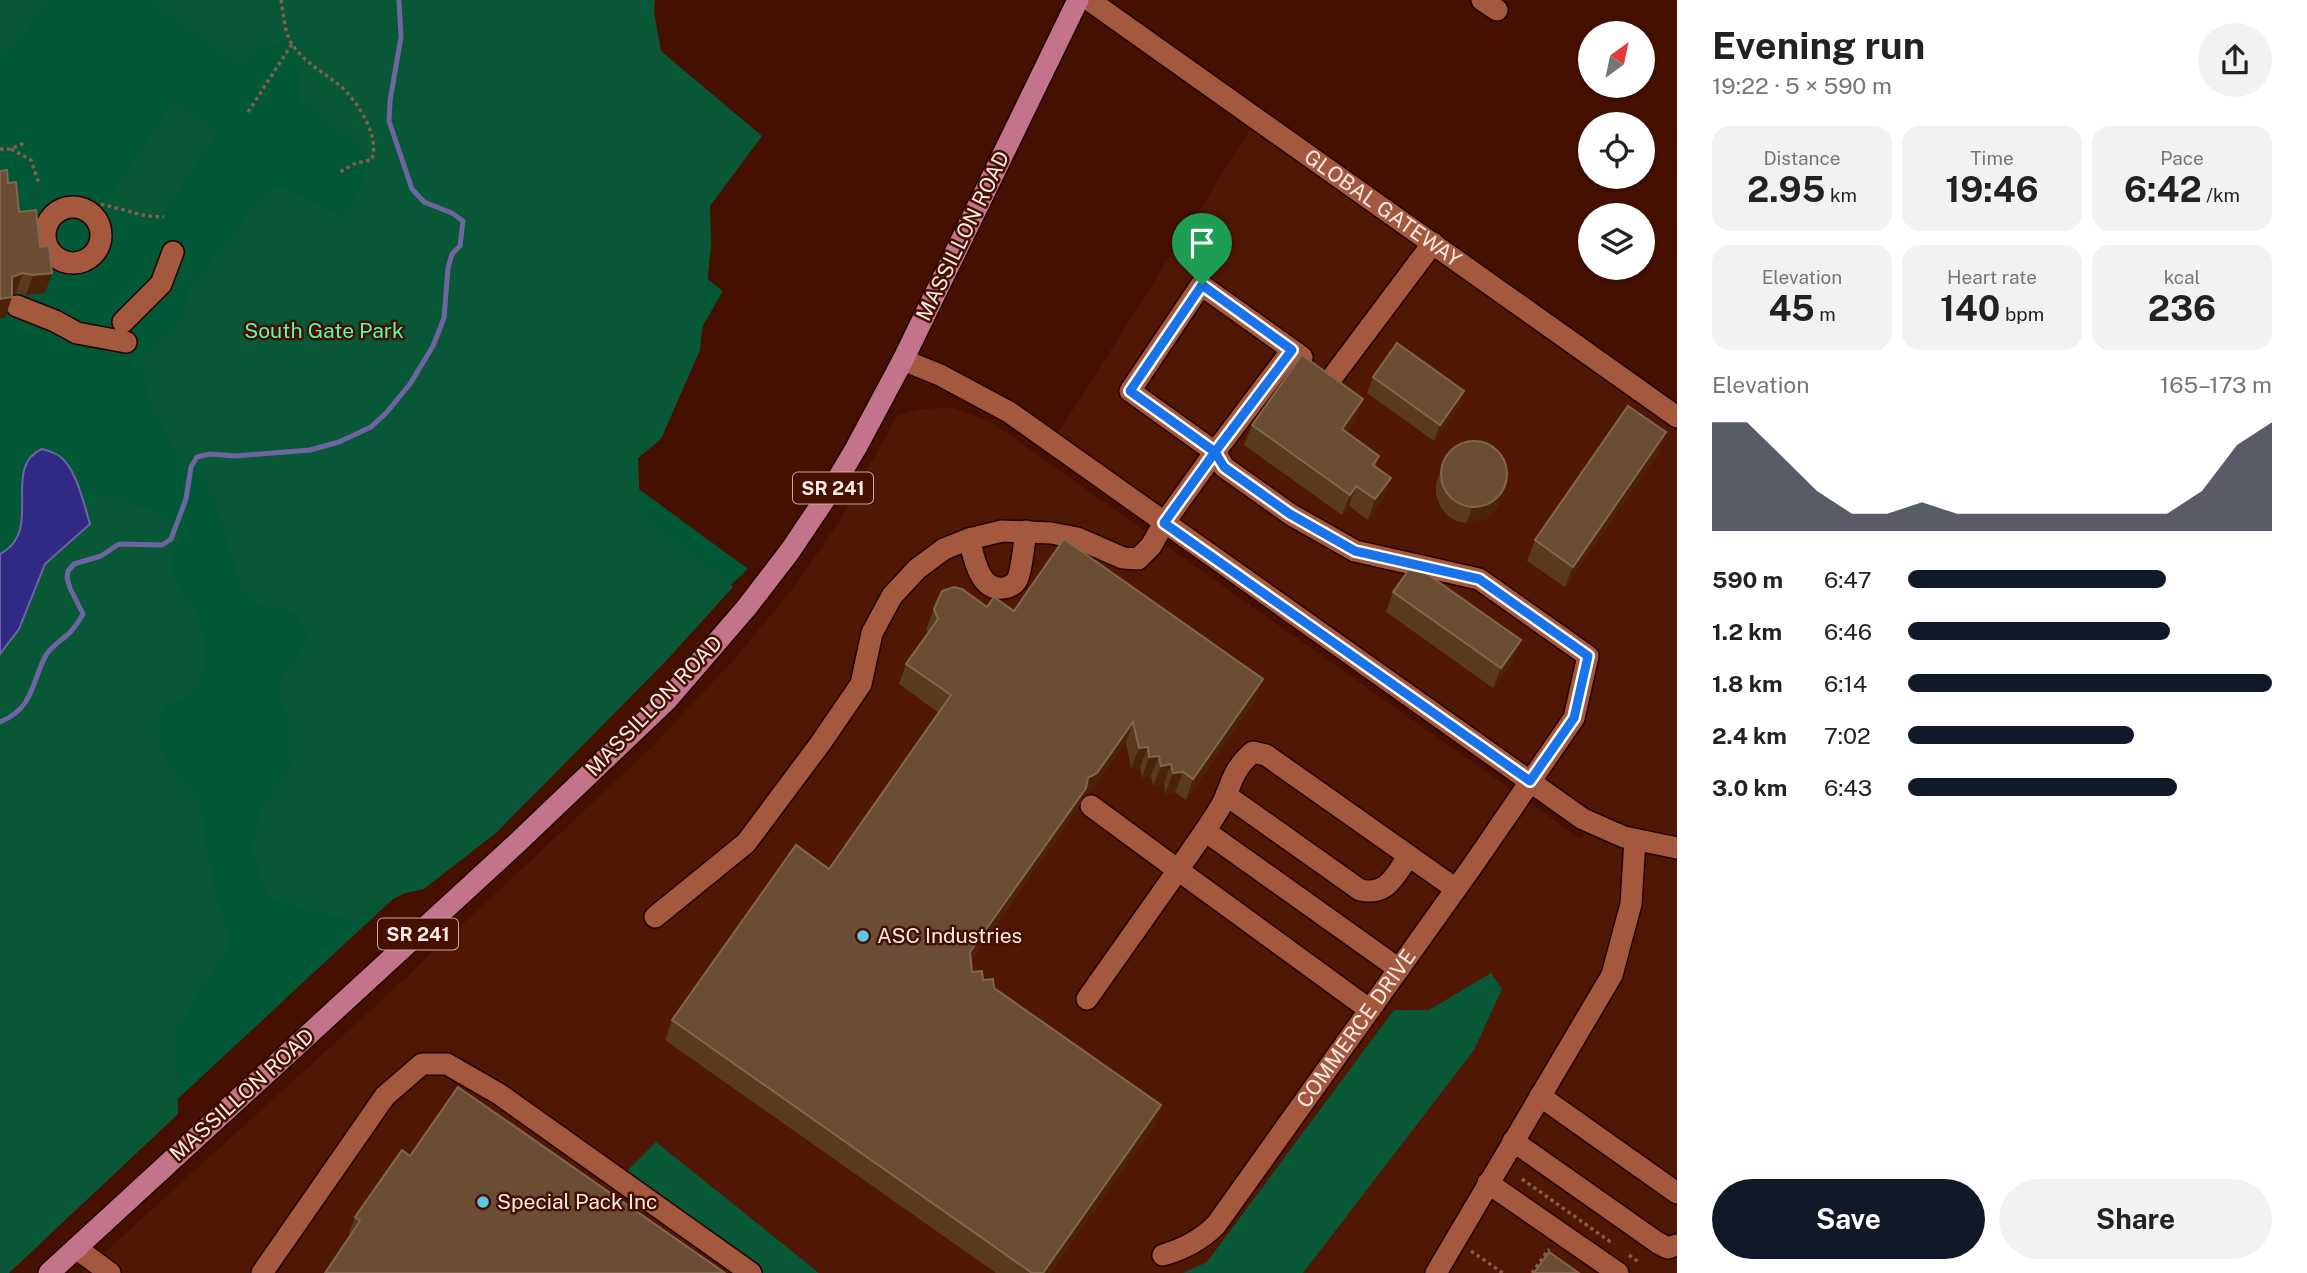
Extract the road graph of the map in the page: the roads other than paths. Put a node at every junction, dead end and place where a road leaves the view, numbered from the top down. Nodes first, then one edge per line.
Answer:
1 (1078, 0) edge
2 (1089, 0) edge
3 (1433, 243) junction
4 (173, 252) dead end
5 (17, 306) dead end
6 (1292, 350) junction
7 (903, 359) junction
8 (1677, 416) edge
9 (1215, 452) junction
10 (1164, 523) junction
11 (1026, 531) junction
12 (969, 539) junction
13 (1530, 781) junction
14 (1226, 795) junction
15 (1091, 806) dead end
16 (1205, 831) junction
17 (1634, 840) junction
18 (1677, 848) edge
19 (1409, 856) junction
20 (1178, 870) junction
21 (1456, 889) junction
22 (655, 917) dead end
23 (1399, 969) junction
24 (1087, 999) dead end
25 (1370, 1010) junction
26 (1540, 1096) junction
27 (1513, 1141) junction
28 (1488, 1183) junction
29 (1677, 1193) edge
30 (1677, 1245) edge
31 (75, 1248) junction
32 (1163, 1255) dead end
33 (48, 1273) edge
34 (110, 1273) edge
35 (262, 1273) edge
36 (751, 1273) edge
37 (1436, 1273) edge
38 (1618, 1273) edge

1 - 7 main road, MASSILLON ROAD / SR 241
2 - 3 street, GLOBAL GATEWAY
3 - 6 street
3 - 8 street, GLOBAL GATEWAY
4 - 5 street
6 - 9 street
6 - 9 street
7 - 10 street
7 - 31 main road, MASSILLON ROAD / SR 241
9 - 10 street
9 - 13 street, COMMERCE DRIVE
10 - 11 street
10 - 13 street
11 - 12 street
11 - 12 street
12 - 22 street
13 - 17 street
13 - 21 street, COMMERCE DRIVE
14 - 16 street
14 - 19 street
14 - 19 street
15 - 20 street
16 - 20 street
16 - 23 street
17 - 18 street
17 - 26 street
19 - 21 street
20 - 24 street
20 - 25 street
21 - 23 street, COMMERCE DRIVE
23 - 25 street, COMMERCE DRIVE
25 - 32 street, COMMERCE DRIVE
26 - 27 street
26 - 29 street
27 - 28 street
27 - 30 street
28 - 37 street
28 - 38 street
31 - 33 main road, MASSILLON ROAD / SR 241
31 - 34 street
35 - 36 street

